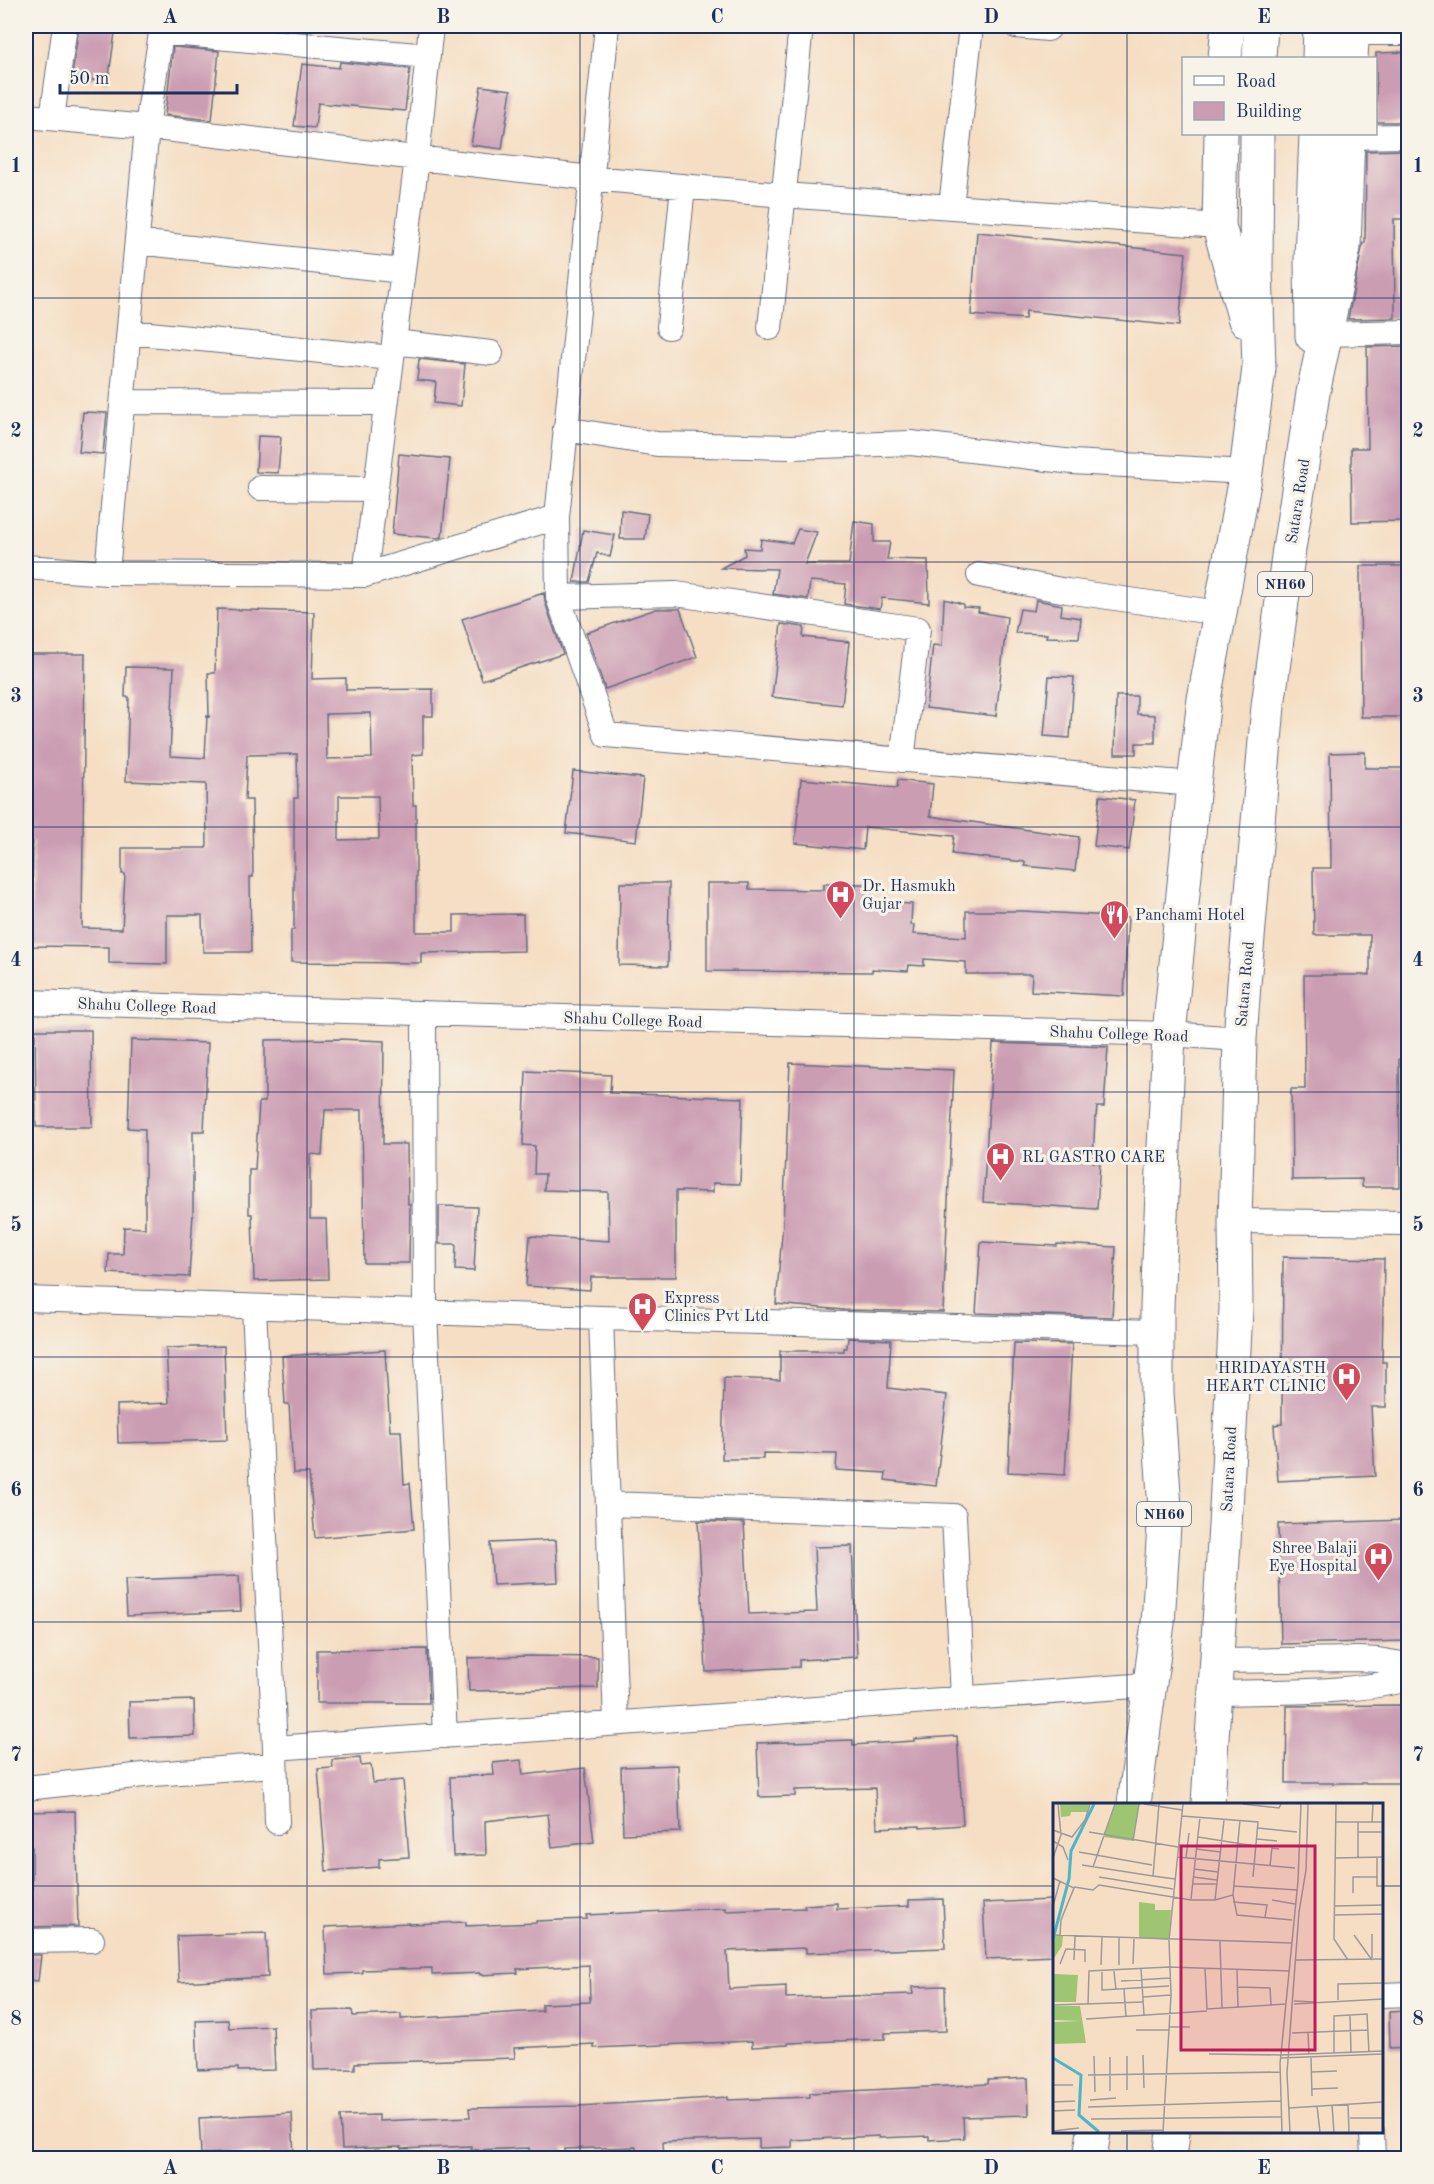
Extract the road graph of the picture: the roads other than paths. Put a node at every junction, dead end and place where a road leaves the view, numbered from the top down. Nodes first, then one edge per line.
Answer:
1 (65, 26) edge
2 (431, 26) edge
3 (607, 26) edge
4 (801, 26) edge
5 (971, 26) edge
6 (1016, 26) edge
7 (1228, 26) edge
8 (1261, 26) edge
9 (1320, 26) edge
10 (162, 29) edge
11 (1048, 29) dead end
12 (1408, 33) edge
13 (1352, 39) edge
14 (428, 56) junction
15 (1225, 57) edge
16 (1259, 57) edge
17 (1319, 57) edge
18 (26, 116) edge
19 (52, 118) junction
20 (147, 127) junction
21 (1221, 135) edge
22 (1257, 135) edge
23 (1316, 135) edge
24 (1348, 135) edge
25 (1408, 136) edge
26 (417, 158) junction
27 (591, 178) junction
28 (683, 186) junction
29 (783, 195) junction
30 (951, 207) junction
31 (1219, 226) junction
32 (137, 242) junction
33 (403, 270) junction
34 (669, 327) dead end
35 (770, 328) dead end
36 (129, 332) junction
37 (1408, 332) edge
38 (1326, 334) junction
39 (393, 350) junction
40 (491, 353) dead end
41 (1259, 368) junction
42 (1313, 393) junction
43 (123, 402) junction
44 (386, 403) junction
45 (566, 429) junction
46 (1246, 472) junction
47 (260, 488) dead end
48 (375, 489) junction
49 (556, 517) junction
50 (26, 567) edge
51 (108, 573) junction
52 (365, 575) junction
53 (979, 575) dead end
54 (558, 597) junction
55 (1219, 613) junction
56 (902, 760) junction
57 (1194, 784) junction
58 (26, 1002) edge
59 (424, 1013) junction
60 (1169, 1034) junction
61 (1240, 1038) junction
62 (1235, 1221) junction
63 (1408, 1223) edge
64 (26, 1299) edge
65 (254, 1307) junction
66 (425, 1312) junction
67 (601, 1318) junction
68 (1157, 1332) junction
69 (608, 1504) junction
70 (1408, 1665) edge
71 (1216, 1677) junction
72 (1408, 1679) edge
73 (1149, 1685) junction
74 (963, 1698) junction
75 (616, 1723) junction
76 (445, 1736) junction
77 (275, 1757) junction
78 (26, 1788) edge
79 (1134, 1803) edge
80 (1208, 1803) edge
81 (277, 1822) dead end
82 (92, 1940) dead end
83 (26, 1941) edge
84 (1408, 1994) edge
85 (1383, 1995) edge
86 (1094, 2133) edge
87 (1173, 2133) edge
88 (1372, 2133) edge
89 (1090, 2158) edge
90 (1170, 2158) edge
91 (1373, 2158) edge

1 - 19 street
2 - 14 street
3 - 27 street
4 - 29 street
5 - 30 street
6 - 11 street
7 - 15 highway
8 - 16 highway
9 - 17 highway
10 - 14 street
10 - 20 street
12 - 13 street
14 - 26 street
18 - 19 street
19 - 20 street
20 - 26 street
20 - 32 street
21 - 31 highway
22 - 41 highway, NH60
23 - 42 highway
24 - 25 street
24 - 38 highway, Satara Road / NH60
26 - 27 street
26 - 33 street
27 - 28 street
27 - 45 street
28 - 29 street
28 - 34 street
29 - 30 street
29 - 35 street
30 - 31 street
31 - 41 highway
32 - 33 street
32 - 36 street
33 - 39 street
36 - 39 street
36 - 43 street
37 - 38 street
38 - 42 highway, Satara Road / NH60
39 - 40 street
39 - 44 street
41 - 46 highway, NH60
42 - 61 highway, Satara Road / NH60
43 - 44 street
43 - 51 street
44 - 48 street
45 - 46 street
45 - 49 street
46 - 55 highway, NH60
47 - 48 street
48 - 52 street
49 - 52 street
49 - 54 street
50 - 51 street
51 - 52 street
53 - 55 street
54 - 56 street
54 - 56 street
55 - 57 highway, NH60
56 - 57 street
57 - 60 highway, NH60
58 - 59 street, Shahu College Road
59 - 60 street, Shahu College Road
59 - 66 street
60 - 61 street, Shahu College Road
60 - 68 highway, NH60
61 - 62 highway, Satara Road / NH60
62 - 63 street
62 - 71 highway, Satara Road / NH60
64 - 65 street
65 - 66 street
65 - 77 street
66 - 67 street
66 - 76 street
67 - 68 street
67 - 69 street
68 - 73 highway, NH60
69 - 74 street
69 - 75 street
70 - 71 street
71 - 72 street
71 - 80 highway, Satara Road / NH60
73 - 74 street
73 - 79 highway, NH60
74 - 75 street
75 - 76 street
76 - 77 street
77 - 78 street
77 - 81 street
82 - 83 street
84 - 85 street
86 - 89 highway
87 - 90 highway
88 - 91 street

